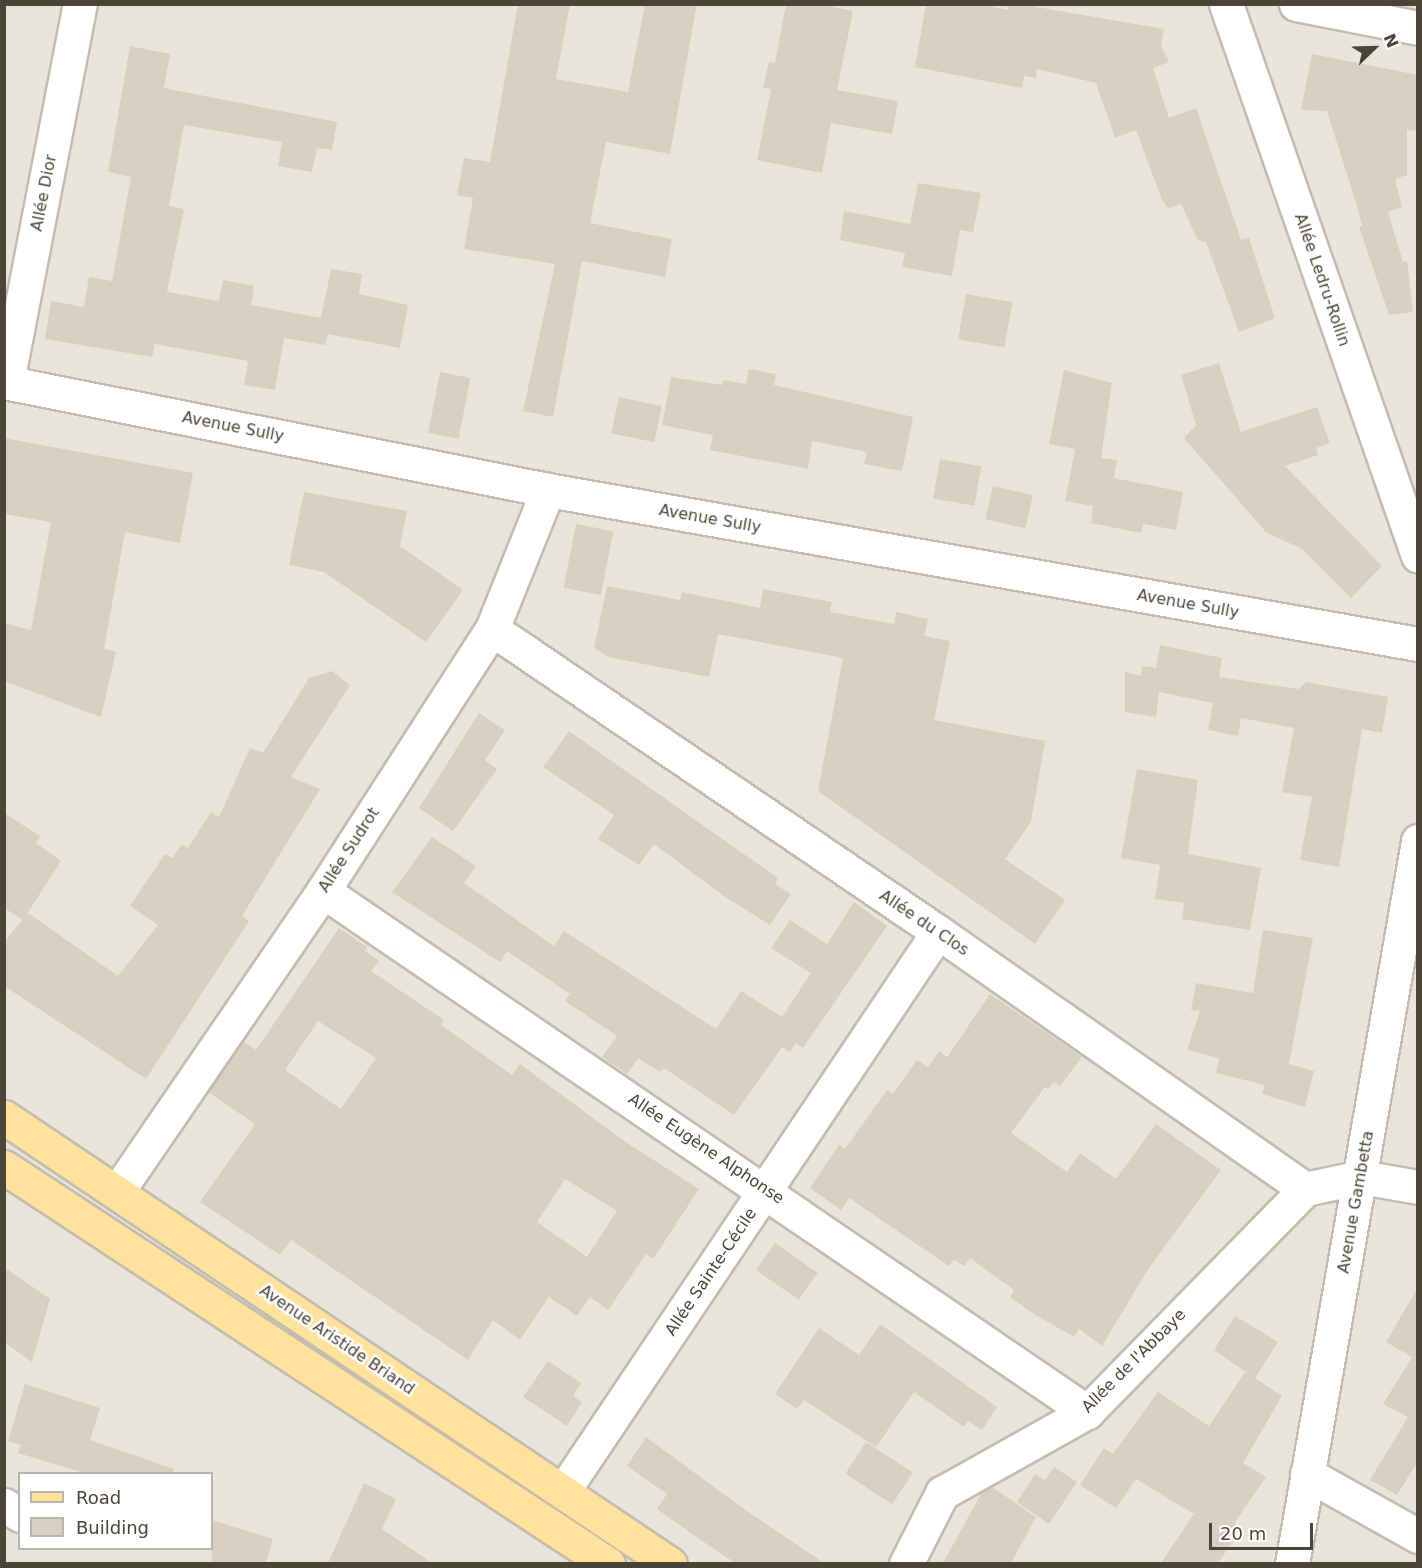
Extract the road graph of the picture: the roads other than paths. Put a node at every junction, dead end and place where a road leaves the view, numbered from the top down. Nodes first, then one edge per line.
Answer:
1 (81, 4) edge
2 (1226, 4) edge
3 (1296, 4) edge
4 (1418, 28) edge
5 (6, 382) edge
6 (548, 490) junction
7 (1418, 556) edge
8 (492, 629) junction
9 (1418, 644) edge
10 (1418, 841) edge
11 (323, 891) junction
12 (938, 932) junction
13 (4, 1117) edge
14 (4, 1167) edge
15 (1360, 1177) junction
16 (1418, 1187) edge
17 (766, 1190) junction
18 (1305, 1190) junction
19 (117, 1192) junction
20 (1087, 1412) junction
21 (1307, 1474) junction
22 (564, 1491) junction
23 (4, 1505) edge
24 (18, 1514) edge
25 (1418, 1536) edge
26 (608, 1563) edge
27 (670, 1563) edge
28 (906, 1563) edge
29 (1292, 1563) edge

1 - 5 street, Allée Dior
2 - 7 street, Allée Ledru-Rollin
3 - 4 street
5 - 6 street, Avenue Sully
6 - 8 street, Allée Sudrot
6 - 9 street, Avenue Sully
8 - 11 street, Allée Sudrot
8 - 12 street, Allée du Clos
10 - 15 street, Avenue Gambetta
11 - 17 street, Allée Eugène Alphonse
11 - 19 street, Allée Sudrot
12 - 17 street, Allée Sainte-Cécile
12 - 18 street, Allée du Clos
13 - 19 main road, Avenue Aristide Briand
14 - 26 main road
15 - 16 street
15 - 18 street
15 - 21 street, Avenue Gambetta
17 - 20 street, Allée Eugène Alphonse
17 - 22 street, Allée Sainte-Cécile
18 - 20 street, Allée de l'Abbaye
19 - 22 main road, Avenue Aristide Briand
20 - 28 street, Allée de l'Abbaye
21 - 25 street
21 - 29 street, Avenue Gambetta
22 - 27 main road, Avenue Aristide Briand
23 - 24 street

